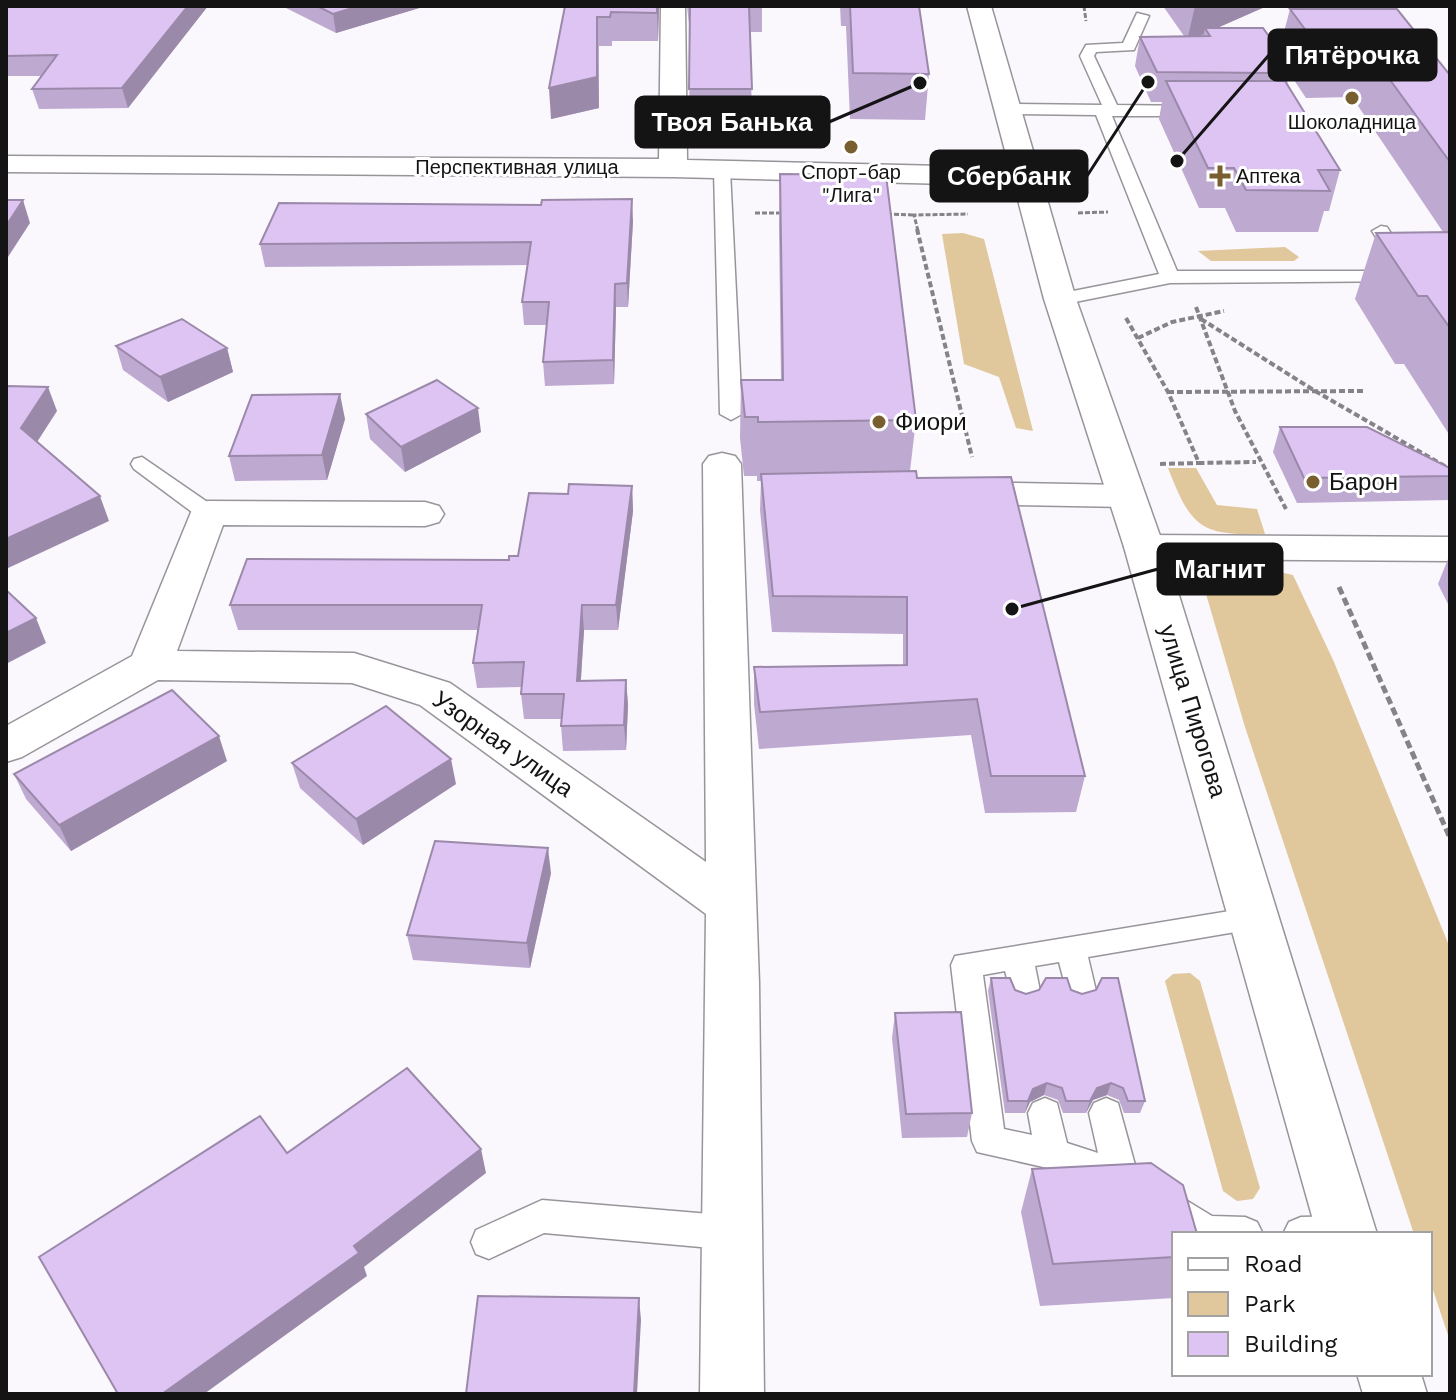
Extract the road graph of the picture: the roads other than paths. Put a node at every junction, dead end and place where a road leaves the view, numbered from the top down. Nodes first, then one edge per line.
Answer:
1 (673, 6) edge
2 (979, 6) edge
3 (1142, 16) dead end
4 (1009, 109) junction
5 (1107, 111) junction
6 (1208, 111) edge
7 (6, 164) edge
8 (673, 168) junction
9 (722, 170) junction
10 (1032, 195) junction
11 (1381, 231) edge
12 (1178, 277) junction
13 (1060, 299) junction
14 (731, 414) dead end
15 (142, 464) dead end
16 (732, 485) dead end
17 (919, 493) edge
18 (1126, 496) junction
19 (208, 513) junction
20 (425, 514) dead end
21 (1144, 547) junction
22 (1450, 549) edge
23 (150, 665) junction
24 (6, 746) edge
25 (729, 904) junction
26 (1254, 919) junction
27 (1071, 947) junction
28 (1018, 956) junction
29 (1024, 991) edge
30 (1080, 991) edge
31 (1045, 1113) dead end
32 (1106, 1113) dead end
33 (1052, 1154) junction
34 (1120, 1173) junction
35 (1206, 1232) edge
36 (1347, 1232) edge
37 (734, 1233) junction
38 (489, 1242) dead end
39 (732, 1394) edge

1 - 8 street
2 - 4 street, улица Пирогова
3 - 5 lane
4 - 5 lane
4 - 10 street, улица Пирогова
5 - 6 lane
5 - 12 lane
7 - 8 street, Перспективная улица
8 - 9 street, Перспективная улица
9 - 10 street, Перспективная улица
9 - 14 lane
10 - 13 street, улица Пирогова
11 - 12 lane
12 - 13 lane
13 - 18 street, улица Пирогова
15 - 19 lane
16 - 25 street
17 - 18 street
18 - 21 street, улица Пирогова
19 - 20 street
19 - 23 street
21 - 22 street
21 - 26 street, улица Пирогова
23 - 24 street
23 - 25 street, Узорная улица
25 - 37 street
26 - 27 lane
26 - 36 street, улица Пирогова
27 - 28 lane
27 - 30 lane
28 - 29 lane
28 - 33 lane
31 - 33 lane
32 - 34 lane
33 - 34 lane
34 - 35 lane
37 - 38 lane
37 - 39 street

